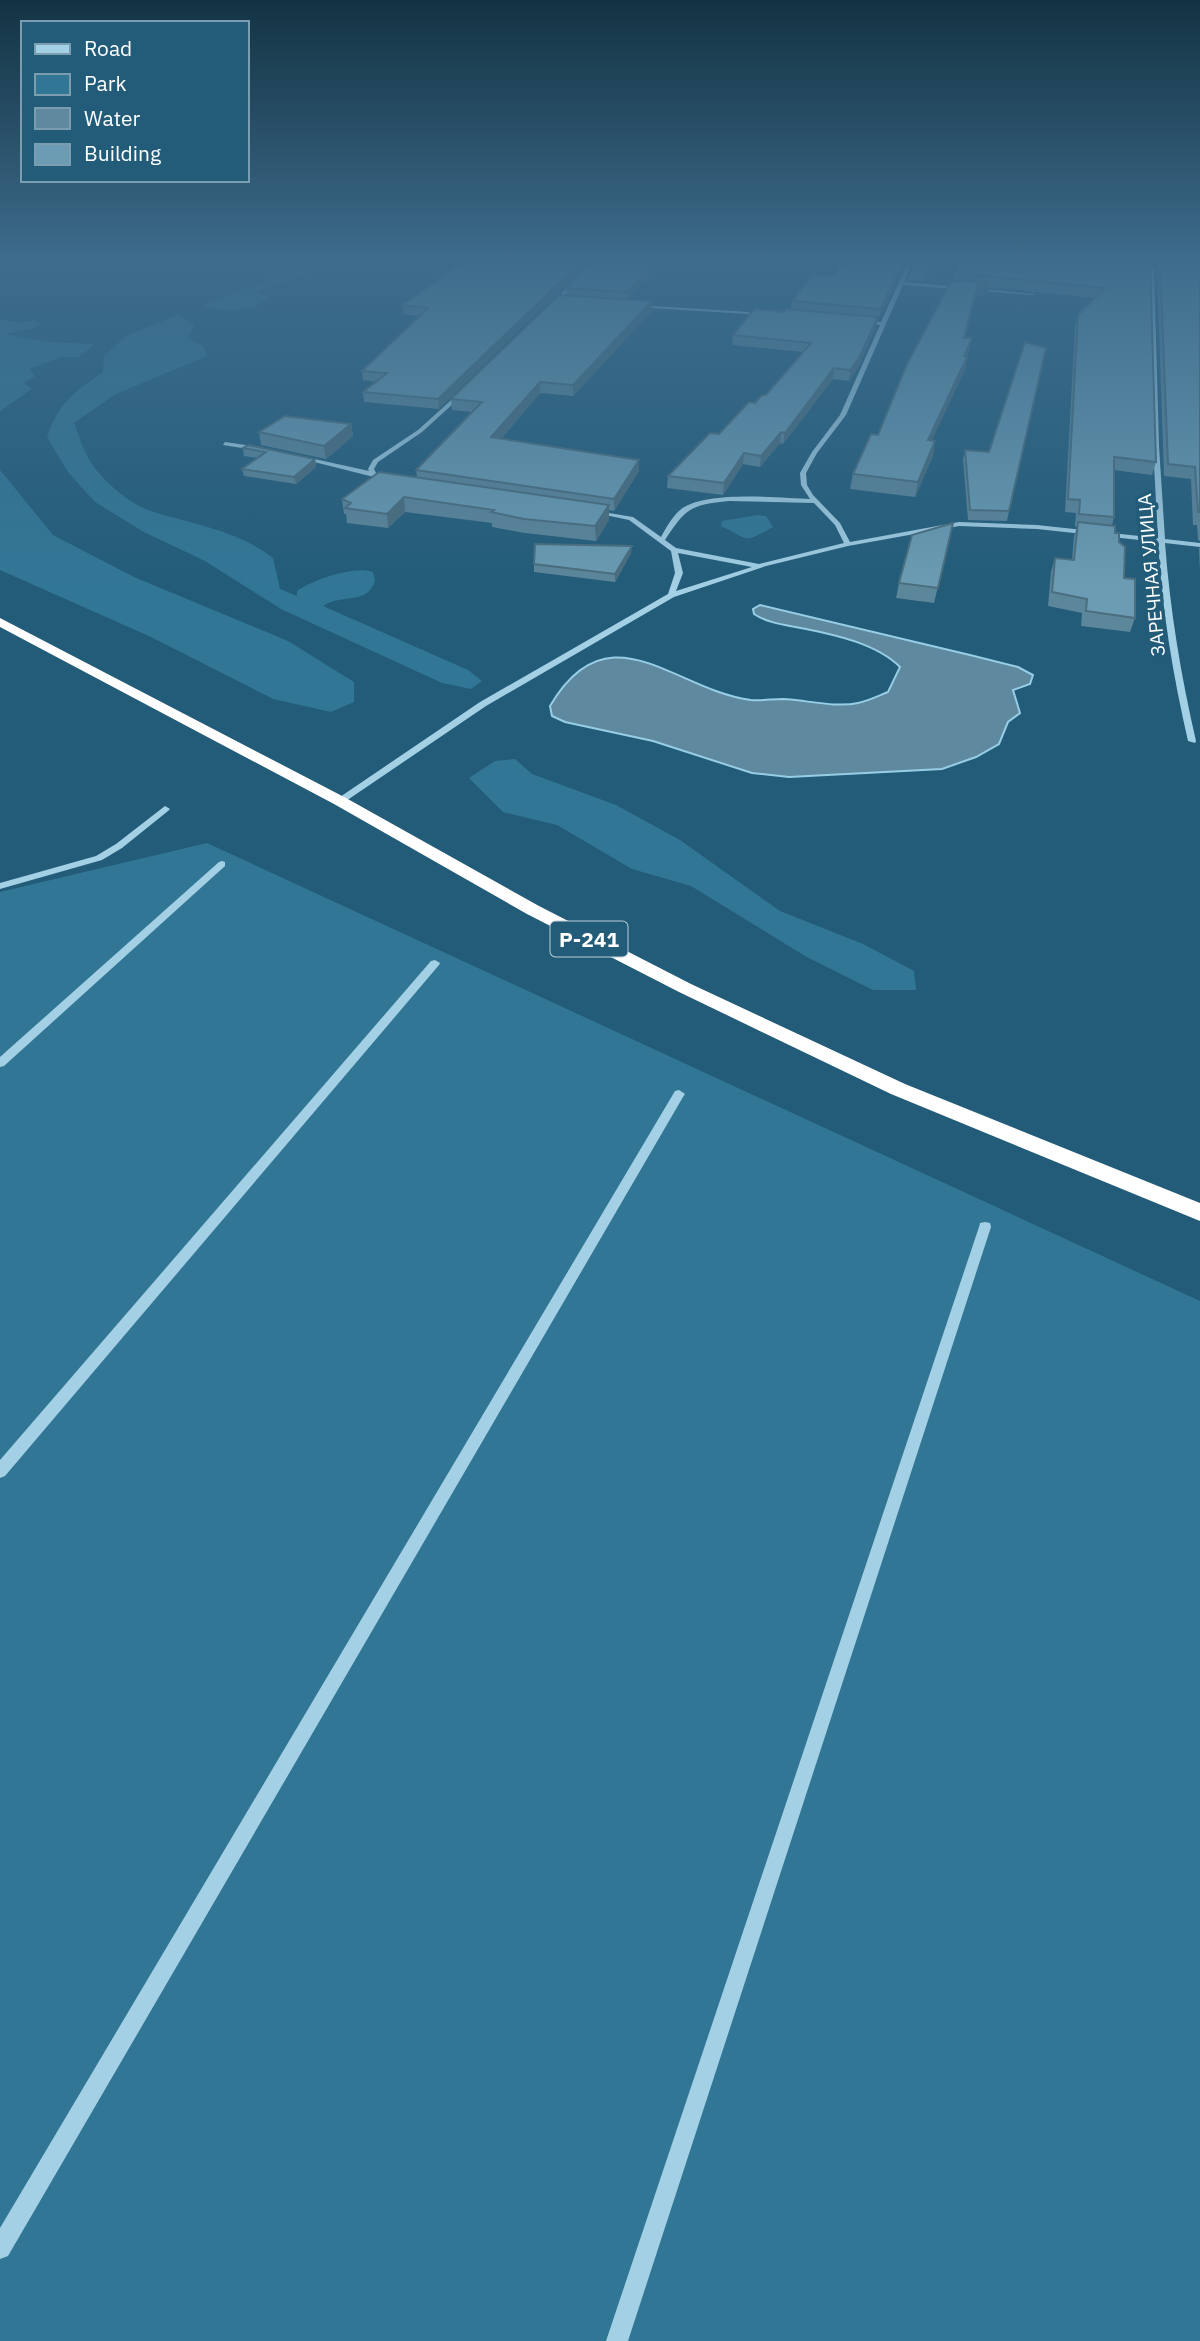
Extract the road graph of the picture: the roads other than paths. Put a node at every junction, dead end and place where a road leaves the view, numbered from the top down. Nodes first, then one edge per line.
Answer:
1 (864, 369) edge
2 (1157, 369) edge
3 (469, 386) edge
4 (225, 444) dead end
5 (272, 451) edge
6 (296, 457) edge
7 (372, 472) junction
8 (400, 483) edge
9 (817, 501) junction
10 (589, 510) edge
11 (663, 540) junction
12 (1160, 541) junction
13 (848, 544) junction
14 (1200, 545) edge
15 (674, 550) junction
16 (764, 565) junction
17 (671, 595) junction
18 (0, 622) edge
19 (1192, 741) dead end
20 (340, 801) junction
21 (165, 809) dead end
22 (222, 864) dead end
23 (0, 886) edge
24 (435, 964) dead end
25 (0, 1063) edge
26 (679, 1094) dead end
27 (1200, 1212) edge
28 (985, 1227) dead end
29 (0, 1471) edge
30 (0, 2248) edge
31 (617, 2341) edge

1 - 9 street
2 - 12 street, ЗАРЕЧНАЯ УЛИЦА
3 - 7 street
4 - 5 street
6 - 7 street
7 - 8 street
9 - 11 street
9 - 13 street
10 - 11 street
11 - 15 street
12 - 13 street
12 - 14 street
12 - 19 street, ЗАРЕЧНАЯ УЛИЦА
13 - 16 street
15 - 16 street
15 - 17 street
16 - 17 street
17 - 20 street
18 - 20 highway, Р-241
20 - 27 highway, Р-241
21 - 23 street
22 - 25 street
24 - 29 street
26 - 30 street
28 - 31 street

